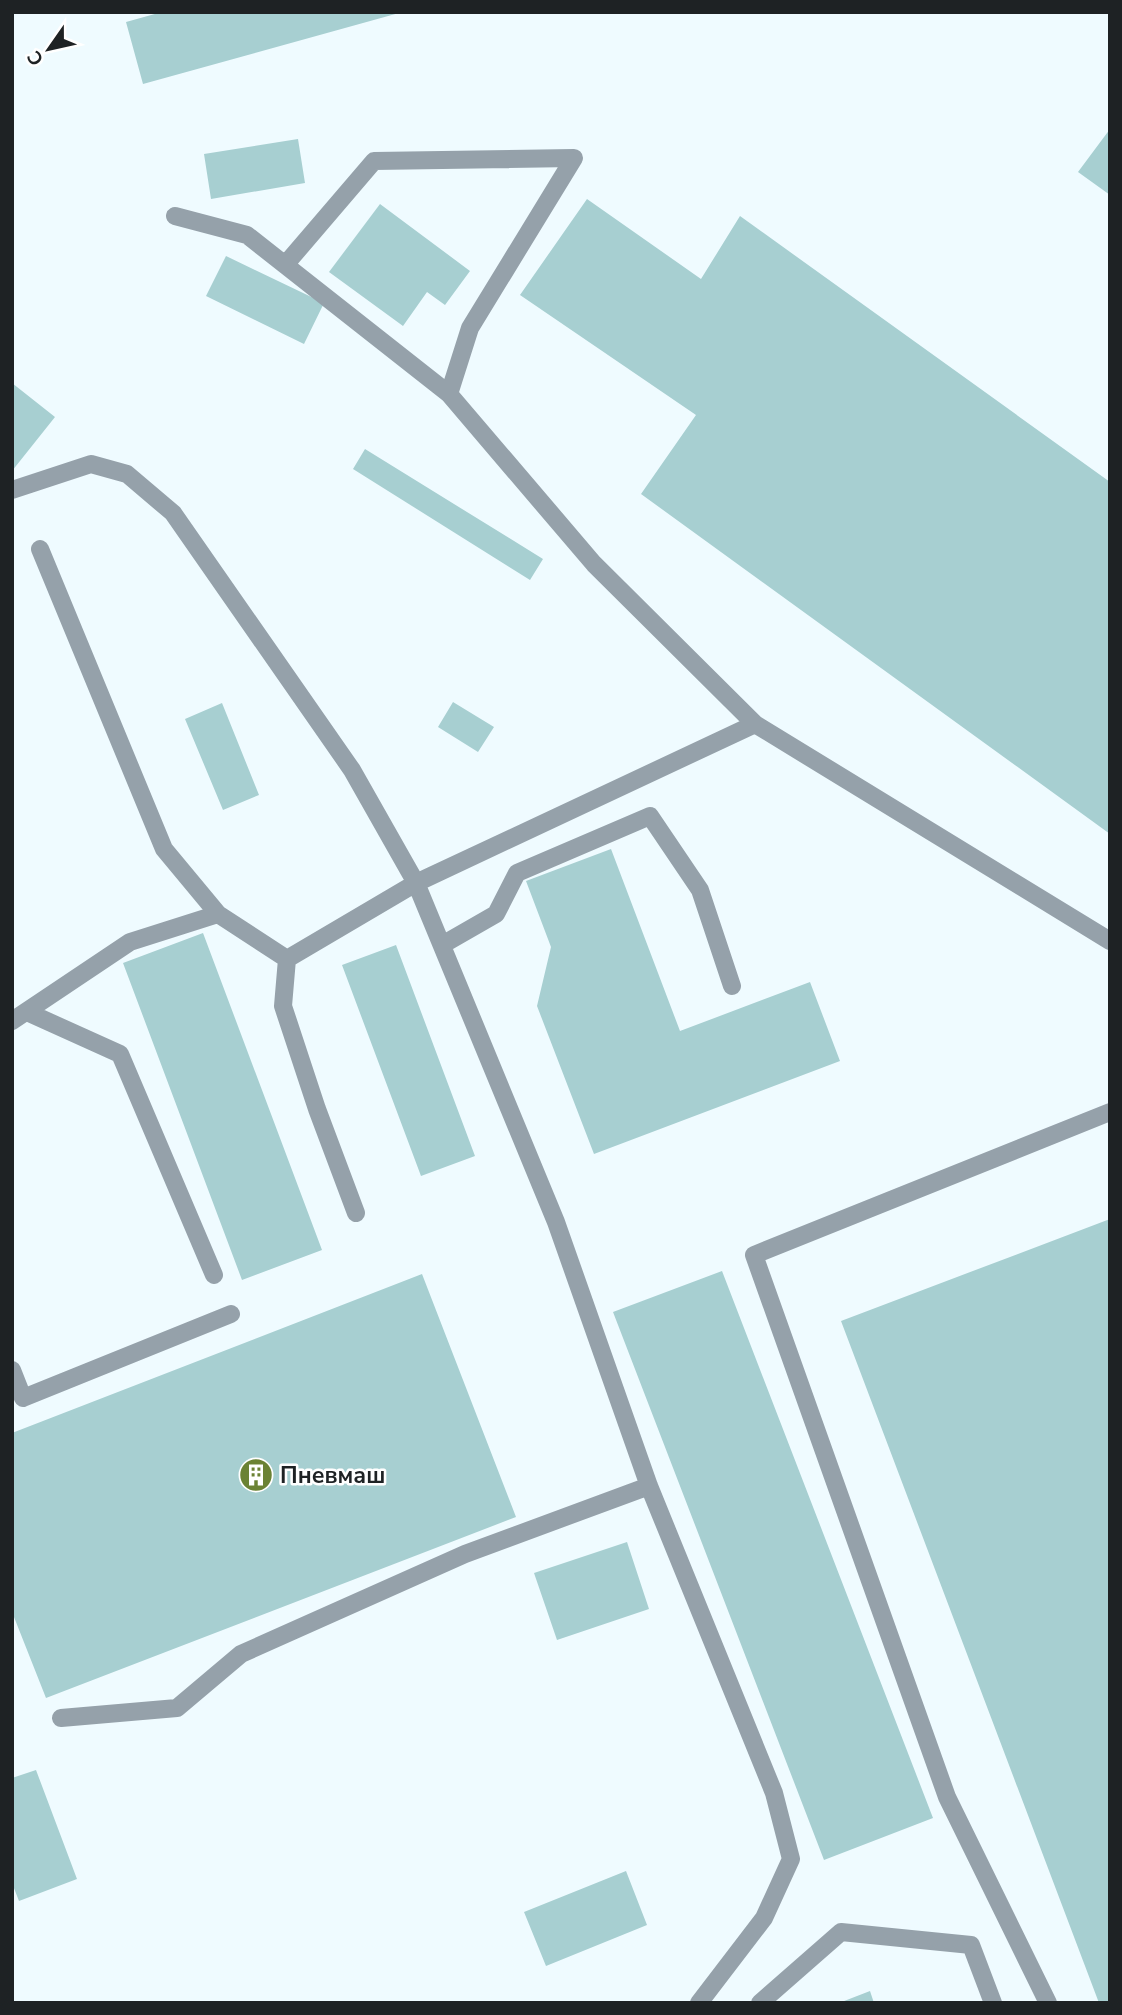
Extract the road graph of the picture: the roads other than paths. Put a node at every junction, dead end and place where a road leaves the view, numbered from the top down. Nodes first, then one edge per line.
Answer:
1 (174, 216) dead end
2 (285, 265) junction
3 (449, 394) junction
4 (12, 490) edge
5 (40, 549) dead end
6 (755, 723) junction
7 (416, 883) junction
8 (218, 914) junction
9 (1110, 941) edge
10 (442, 945) junction
11 (287, 959) junction
12 (732, 986) dead end
13 (19, 1016) edge
14 (1110, 1112) edge
15 (356, 1213) dead end
16 (215, 1275) dead end
17 (230, 1314) dead end
18 (12, 1370) edge
19 (649, 1486) junction
20 (61, 1718) dead end
21 (699, 2003) edge
22 (760, 2003) edge
23 (993, 2003) edge
24 (1048, 2003) edge

1 - 2 lane
2 - 3 lane
2 - 3 lane
3 - 6 lane
4 - 7 lane
5 - 8 lane
6 - 7 lane
6 - 9 lane
7 - 10 lane
7 - 11 lane
8 - 11 lane
8 - 13 lane
10 - 12 lane
10 - 19 lane
11 - 15 lane
13 - 16 lane
14 - 24 lane
17 - 18 lane
19 - 20 lane
19 - 21 lane
22 - 23 lane

